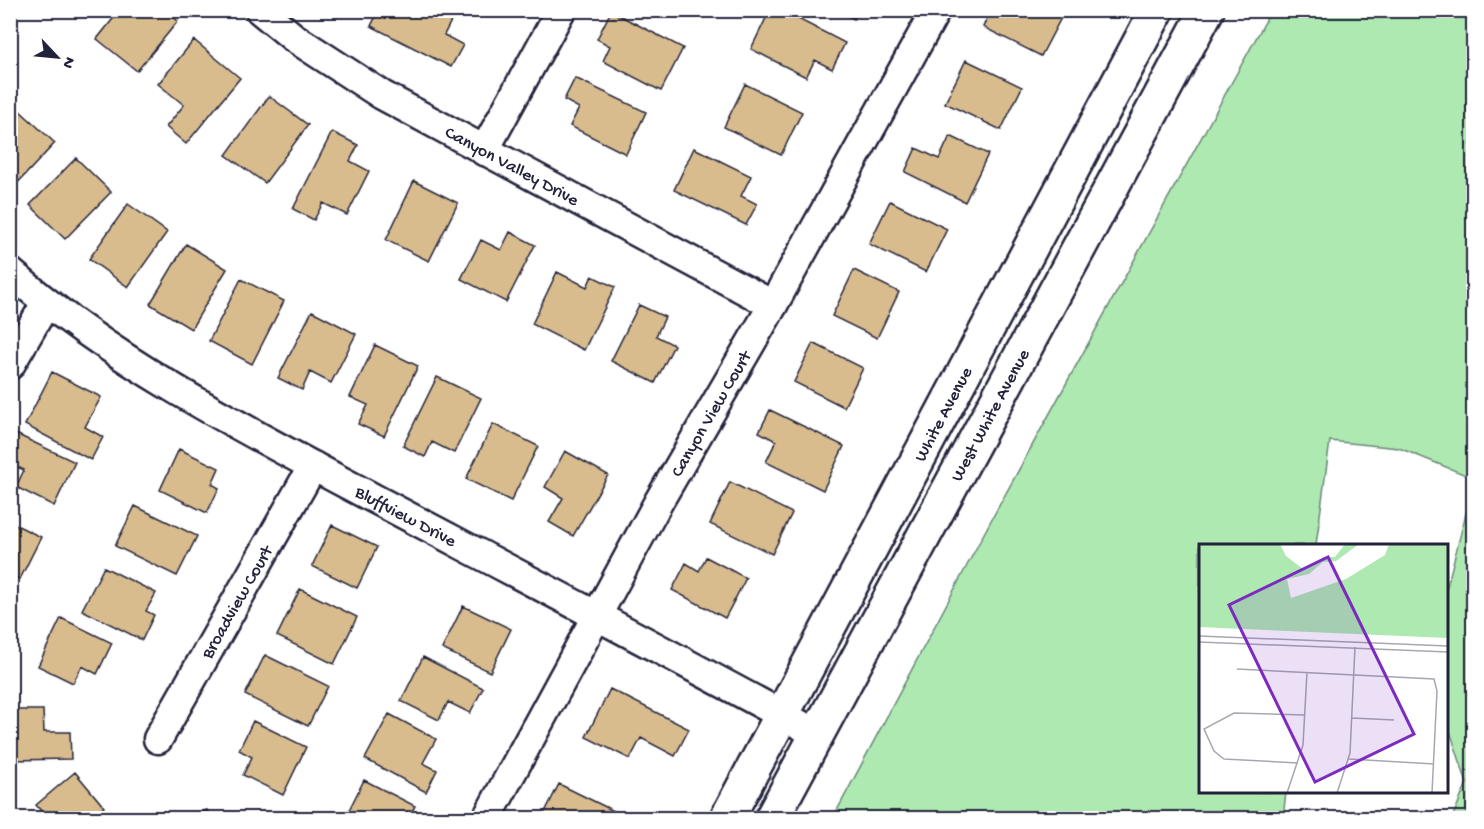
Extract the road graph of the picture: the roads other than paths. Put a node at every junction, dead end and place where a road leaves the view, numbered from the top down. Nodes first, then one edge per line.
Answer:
1 (260, 10) edge
2 (561, 10) edge
3 (936, 10) edge
4 (1157, 10) edge
5 (1207, 10) edge
6 (484, 152) junction
7 (10, 272) edge
8 (46, 303) junction
9 (773, 305) junction
10 (10, 365) edge
11 (313, 466) junction
12 (597, 616) junction
13 (783, 715) junction
14 (817, 734) junction
15 (159, 739) dead end
16 (487, 819) edge
17 (727, 819) edge
18 (772, 819) edge

1 - 6 street, Canyon Valley Drive
2 - 6 street
3 - 9 street, Canyon View Court
4 - 13 main road, White Avenue
5 - 14 main road, West White Avenue
6 - 9 street, Canyon Valley Drive
7 - 8 street, Bluffview Drive
8 - 10 street
8 - 11 street, Bluffview Drive
9 - 12 street, Canyon View Court
11 - 12 street, Bluffview Drive
11 - 15 street, Broadview Court
12 - 13 street, Bluffview Drive
12 - 16 street, Canyon View Court
13 - 14 street, Bluffview Drive
13 - 17 main road, White Avenue
14 - 18 main road, West White Avenue

